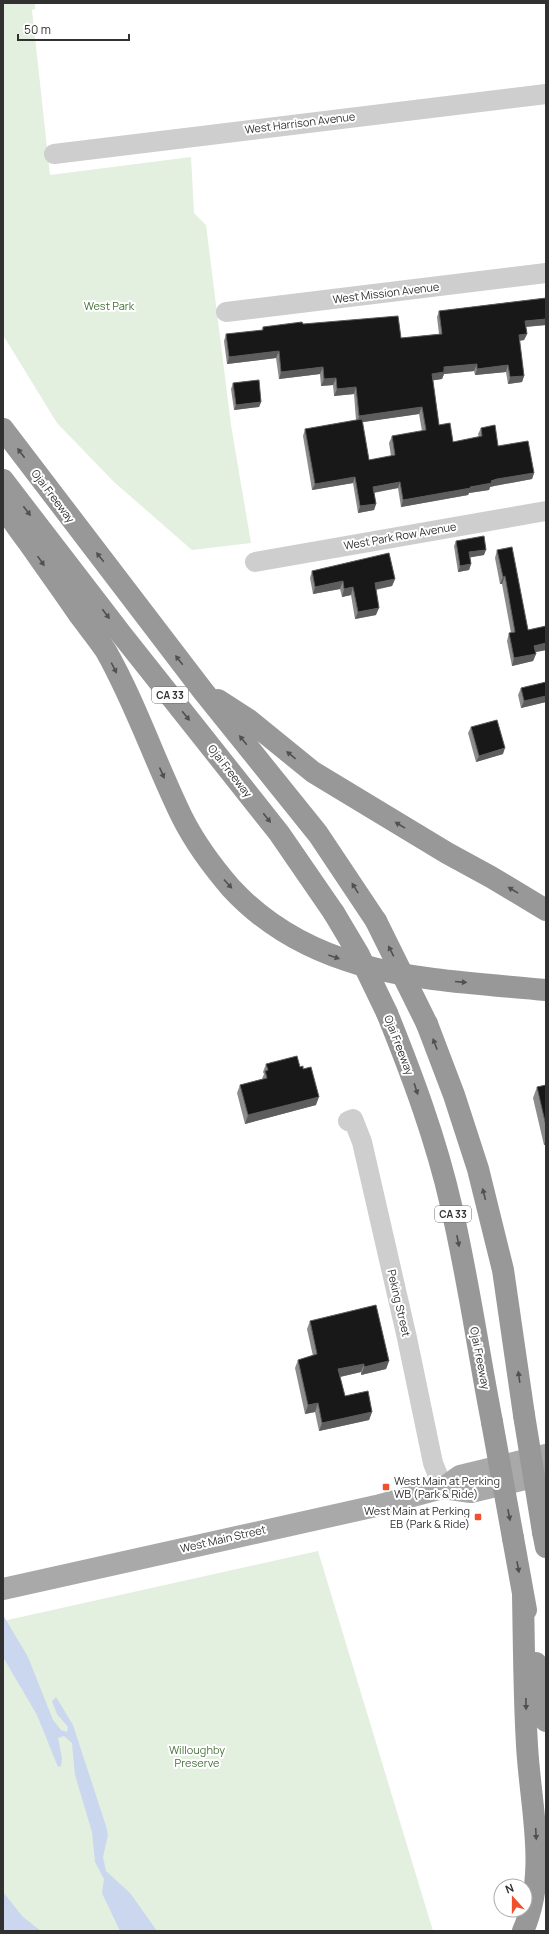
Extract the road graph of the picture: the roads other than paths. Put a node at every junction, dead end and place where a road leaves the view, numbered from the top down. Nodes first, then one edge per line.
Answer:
1 (546, 94) edge
2 (54, 154) dead end
3 (546, 273) edge
4 (226, 312) dead end
5 (3, 429) edge
6 (3, 480) edge
7 (3, 506) edge
8 (546, 511) edge
9 (255, 562) dead end
10 (203, 691) junction
11 (546, 910) edge
12 (546, 990) edge
13 (350, 1120) dead end
14 (546, 1455) edge
15 (546, 1474) edge
16 (443, 1488) junction
17 (545, 1539) edge
18 (3, 1589) edge
19 (523, 1595) junction
20 (546, 1721) edge
21 (523, 1931) edge

1 - 2 street, West Harrison Avenue
3 - 4 street, West Mission Avenue
10 -> 5 highway, Ojai Freeway / CA 33
6 -> 19 highway, Ojai Freeway / CA 33, bridge
7 -> 12 highway
8 - 9 street, West Park Row Avenue
11 -> 10 highway
17 -> 10 highway, Ojai Freeway / CA 33, bridge
13 - 16 street, Peking Street
14 - 16 main road, West Main Street
15 - 16 main road, West Main Street
16 - 18 main road, West Main Street
19 - 20 highway, Ojai Freeway / CA 33
19 -> 21 highway

